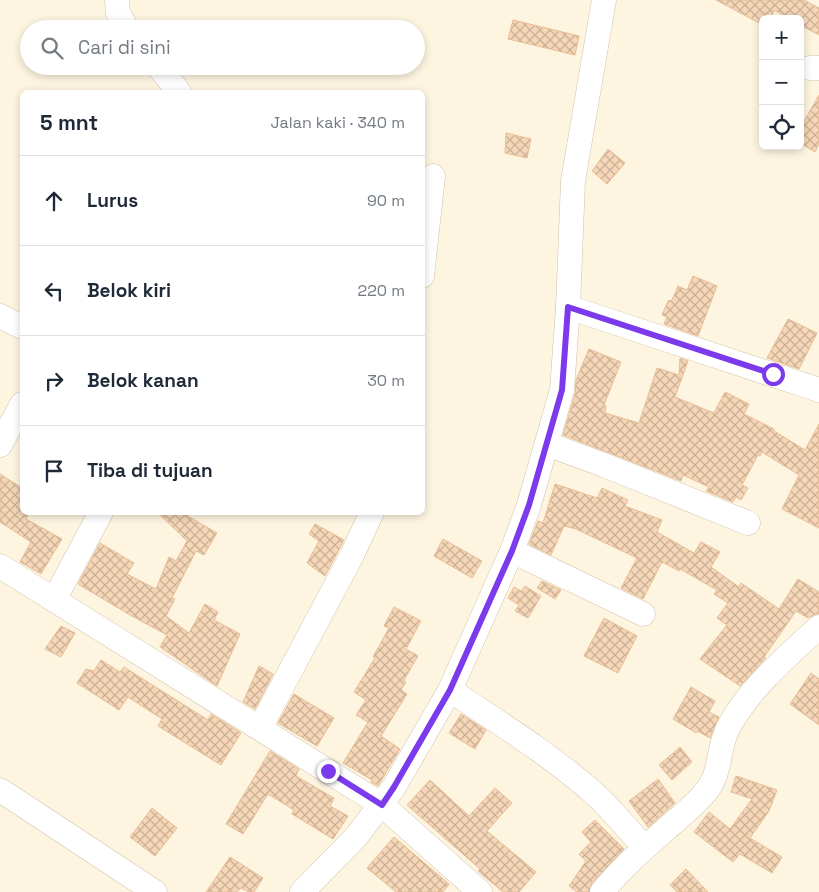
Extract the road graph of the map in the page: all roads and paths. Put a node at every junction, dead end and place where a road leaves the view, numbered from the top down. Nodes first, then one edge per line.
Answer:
1 (117, 0) edge
2 (604, 0) edge
3 (122, 20) edge
4 (165, 75) edge
5 (177, 90) edge
6 (432, 176) dead end
7 (425, 246) edge
8 (568, 307) junction
9 (0, 316) edge
10 (20, 326) edge
11 (819, 390) edge
12 (20, 408) edge
13 (547, 444) junction
14 (0, 445) edge
15 (100, 515) edge
16 (371, 515) edge
17 (748, 523) dead end
18 (512, 551) junction
19 (0, 566) edge
20 (54, 600) junction
21 (643, 614) dead end
22 (819, 627) edge
23 (450, 690) junction
24 (260, 728) junction
25 (0, 790) edge
26 (382, 805) junction
27 (645, 848) junction
28 (154, 892) edge
29 (302, 892) edge
30 (480, 892) edge
31 (602, 892) edge

1 - 3 street
2 - 8 street
4 - 5 street
6 - 7 street
8 - 11 street
8 - 13 street
9 - 10 street
12 - 14 street
13 - 17 street
13 - 18 street
15 - 20 street
16 - 24 street
18 - 21 street
18 - 23 street
19 - 20 street
20 - 24 street
22 - 27 street
23 - 26 street
23 - 27 street
24 - 26 street
25 - 28 street
26 - 29 street
26 - 30 street
27 - 31 street

